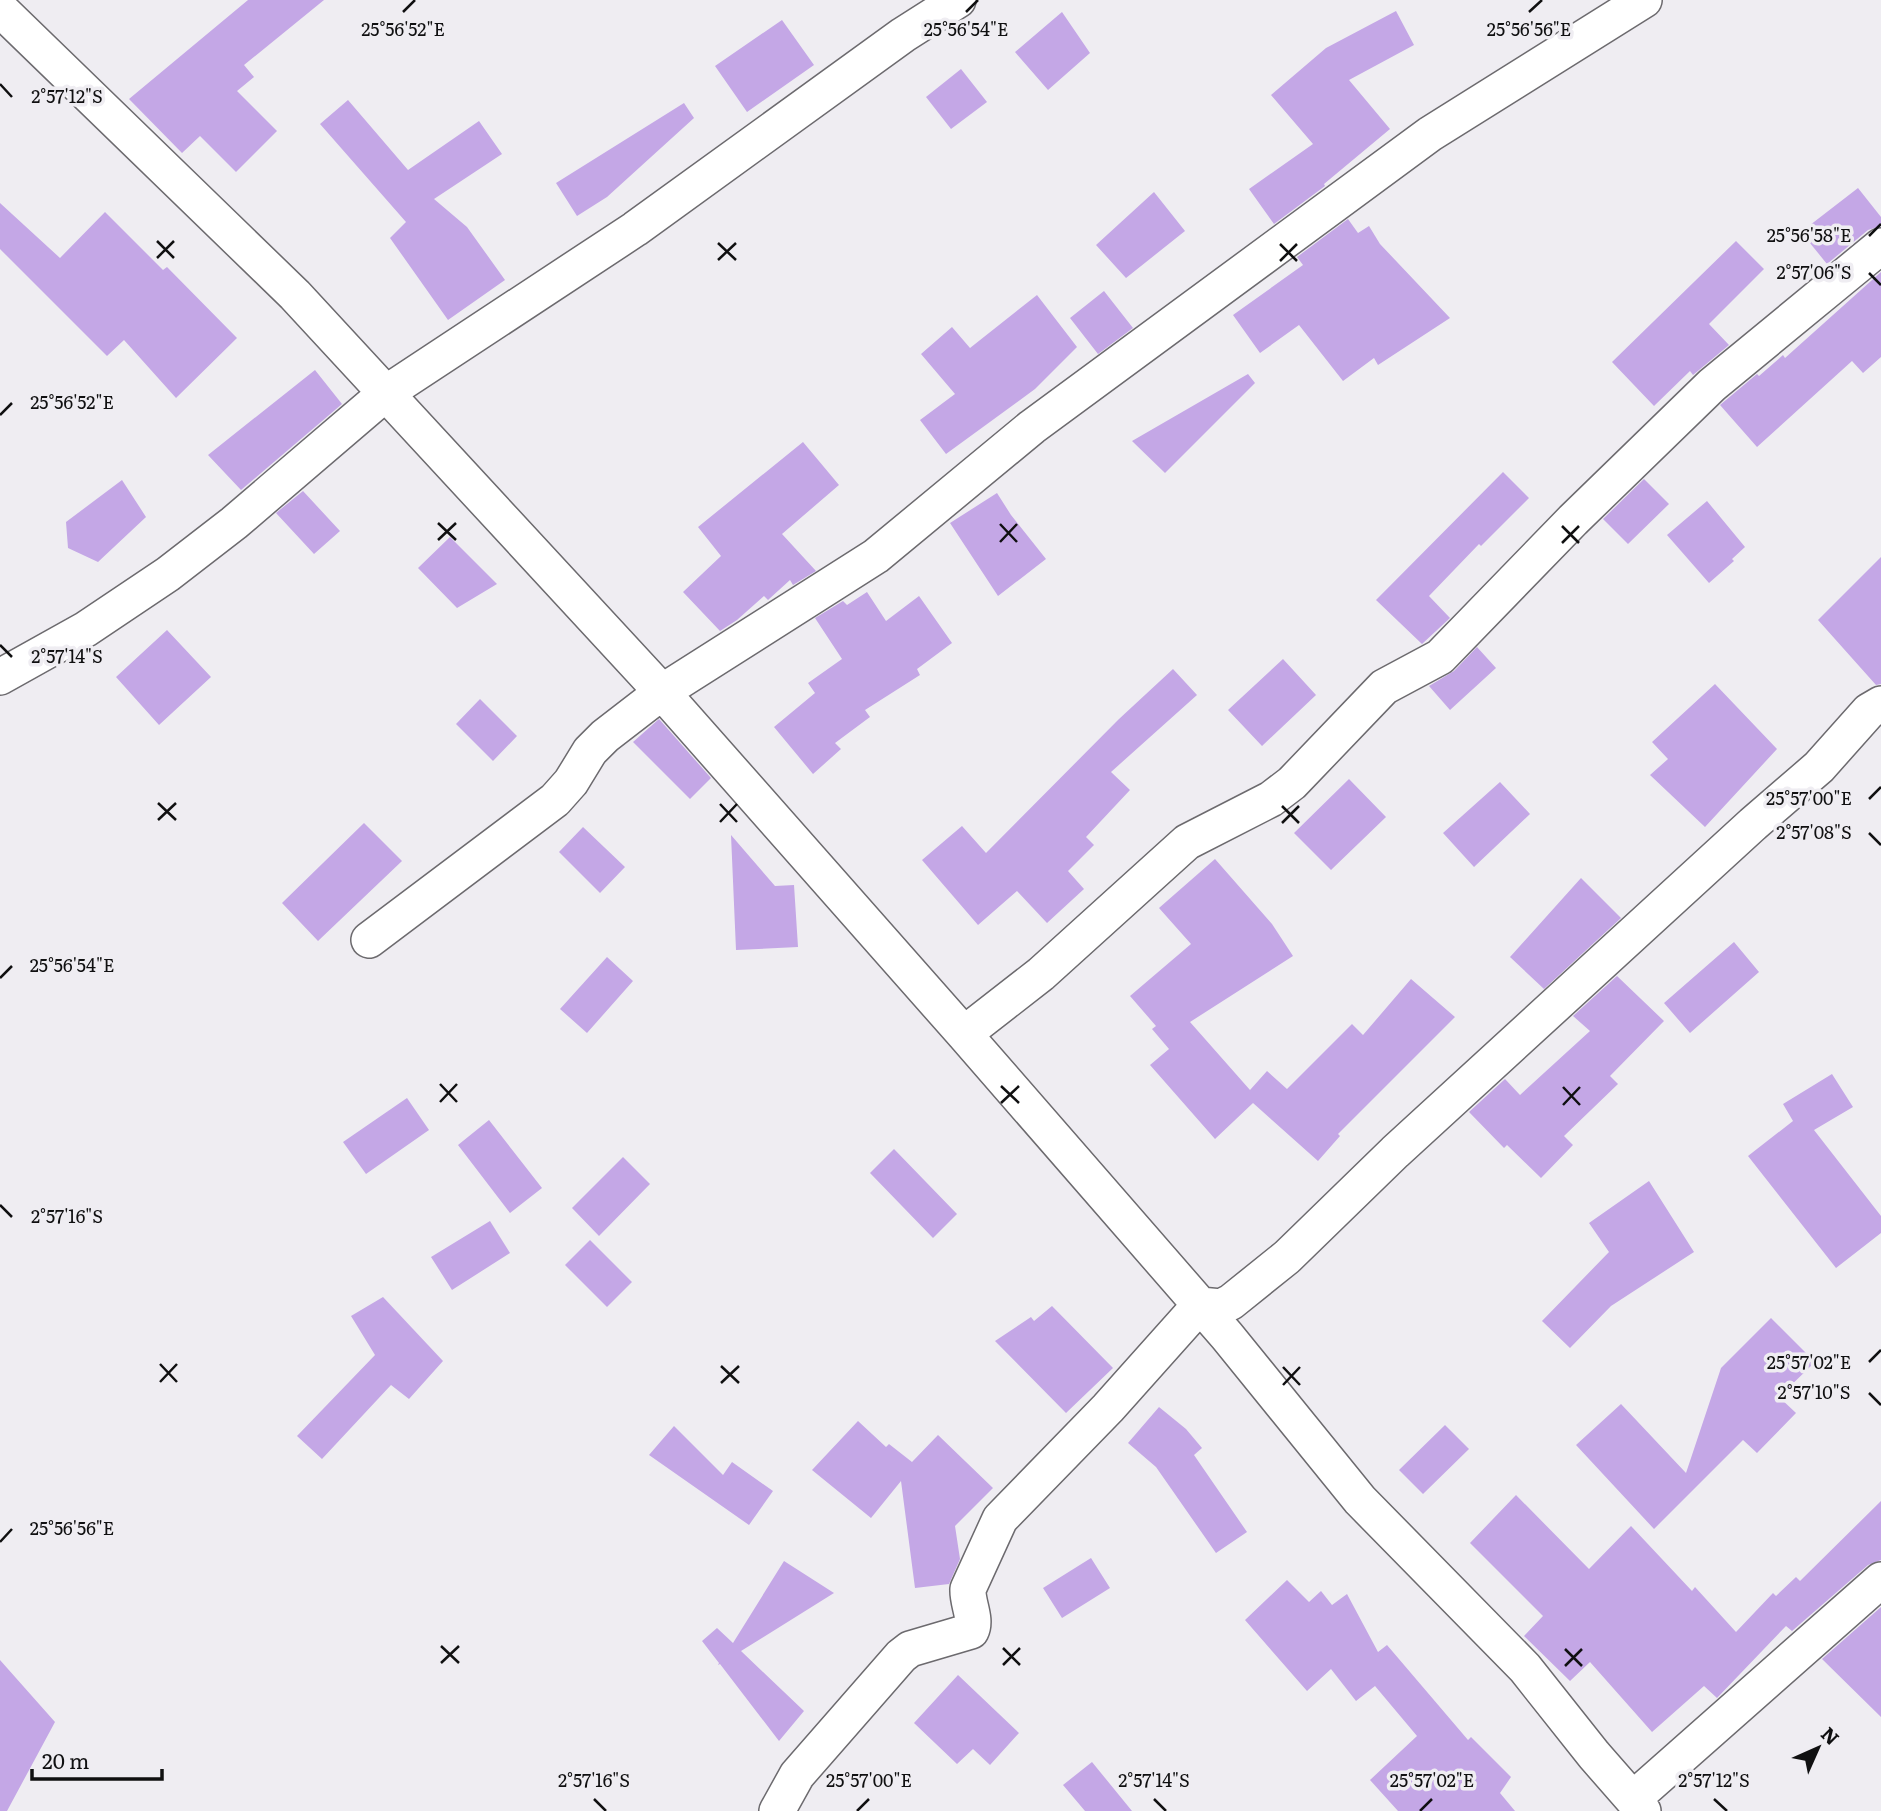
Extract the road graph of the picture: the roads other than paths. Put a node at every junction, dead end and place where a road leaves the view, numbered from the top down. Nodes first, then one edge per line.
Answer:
1 (958, 0) edge
2 (1644, 0) edge
3 (0, 9) edge
4 (1881, 246) edge
5 (386, 393) junction
6 (0, 677) edge
7 (662, 692) junction
8 (1881, 704) edge
9 (369, 940) dead end
10 (964, 1034) junction
11 (1200, 1305) junction
12 (1881, 1580) edge
13 (1638, 1805) edge
14 (777, 1811) edge

1 - 5 street
2 - 7 street
3 - 5 street
4 - 10 street
5 - 6 street
5 - 7 street
7 - 9 street
7 - 10 street
8 - 11 street
10 - 11 street
11 - 13 street
11 - 14 street
12 - 13 street

